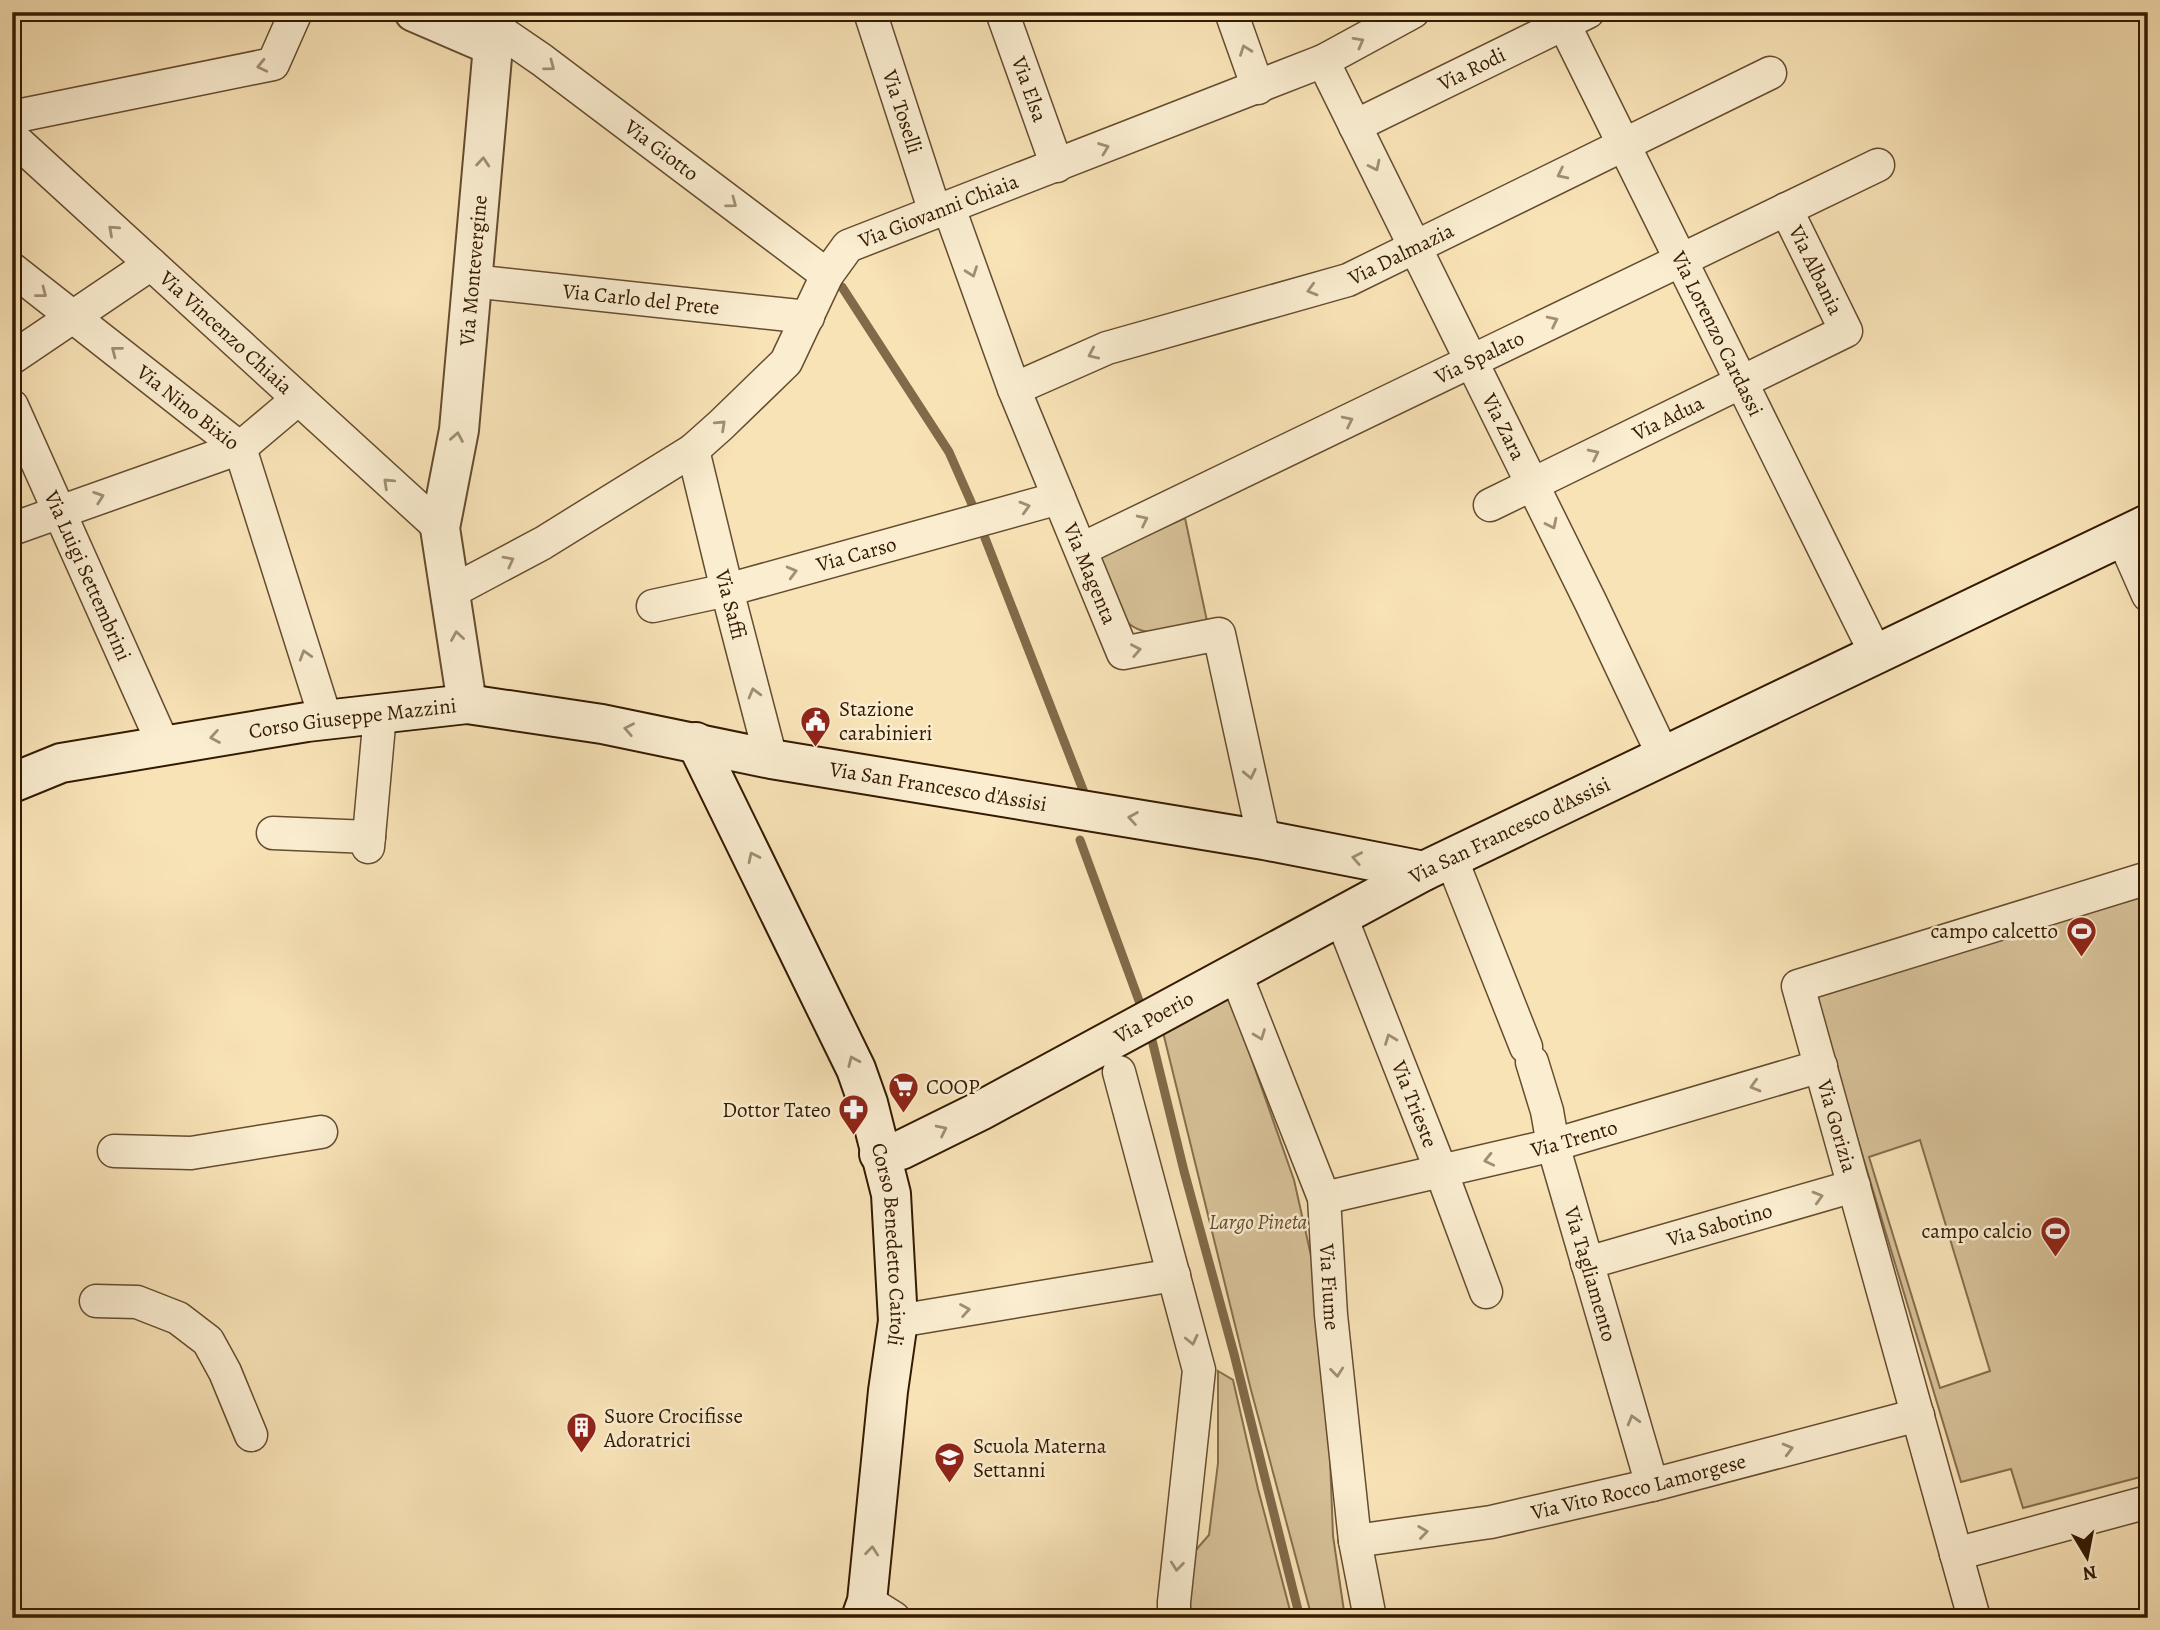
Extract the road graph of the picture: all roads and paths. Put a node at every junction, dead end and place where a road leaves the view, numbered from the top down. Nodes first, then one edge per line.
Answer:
1 (296, 12) edge
2 (414, 12) edge
3 (870, 12) edge
4 (1002, 12) edge
5 (1231, 12) edge
6 (1404, 14) edge
7 (1570, 16) edge
8 (494, 22) edge
9 (1323, 61) junction
10 (1770, 73) dead end
11 (1258, 88) junction
12 (12, 117) edge
13 (1355, 126) junction
14 (1623, 144) junction
15 (18, 154) edge
16 (1878, 165) dead end
17 (1058, 166) junction
18 (1786, 209) junction
19 (942, 210) junction
20 (1415, 247) junction
21 (1680, 259) junction
22 (151, 264) junction
23 (12, 269) edge
24 (827, 275) junction
25 (472, 281) junction
26 (73, 317) junction
27 (808, 317) junction
28 (1846, 331) joint
29 (12, 358) edge
30 (1471, 361) junction
31 (1741, 382) junction
32 (1014, 389) junction
33 (298, 399) junction
34 (12, 406) edge
35 (240, 448) junction
36 (693, 450) junction
37 (1532, 484) junction
38 (1059, 498) junction
39 (1490, 505) dead end
40 (59, 512) junction
41 (440, 528) junction
42 (12, 529) edge
43 (2135, 530) edge
44 (1082, 549) junction
45 (727, 590) junction
46 (449, 593) junction
47 (2148, 595) edge
48 (653, 607) dead end
49 (1876, 653) junction
50 (467, 704) junction
51 (380, 714) junction
52 (326, 720) junction
53 (696, 741) junction
54 (164, 746) junction
55 (1664, 757) junction
56 (771, 759) junction
57 (12, 783) edge
58 (273, 832) dead end
59 (1264, 839) junction
60 (1437, 864) junction
61 (2148, 878) edge
62 (1341, 917) junction
63 (1235, 972) junction
64 (1821, 1066) junction
65 (1119, 1072) dead end
66 (321, 1132) dead end
67 (1553, 1145) junction
68 (114, 1151) dead end
69 (879, 1154) junction
70 (1441, 1171) junction
71 (1854, 1186) junction
72 (1324, 1198) junction
73 (1587, 1263) junction
74 (1174, 1275) junction
75 (1486, 1292) dead end
76 (96, 1301) dead end
77 (898, 1321) junction
78 (1918, 1415) junction
79 (251, 1434) dead end
80 (1652, 1485) junction
81 (2148, 1502) edge
82 (1355, 1541) junction
83 (1956, 1554) junction
84 (874, 1612) edge
85 (1174, 1618) edge
86 (1370, 1618) edge
87 (1974, 1618) edge

1 -> 12 street
2 - 8 main road
3 - 19 street, Via Toselli
4 - 17 street, Via Elsa
11 -> 5 street
9 -> 6 street, Via Giovanni Chiaia
7 - 13 street, Via Rodi
7 - 14 street, Via Lorenzo Cardassi
8 -> 24 street, Via Giotto
25 -> 8 main road, Via Montevergine
9 - 11 street, Via Giovanni Chiaia
9 - 13 street, Via Zara
10 - 14 street, Via Dalmazia
17 -> 11 street, Via Giovanni Chiaia
13 -> 20 street, Via Zara
14 -> 20 street, Via Dalmazia
14 - 21 street, Via Lorenzo Cardassi
22 -> 15 street, Via Vincenzo Chiaia
16 - 18 street, Via Spalato
17 - 19 street, Via Giovanni Chiaia
18 - 21 street, Via Spalato
18 - 28 street, Via Albania
19 - 24 street, Via Giovanni Chiaia
19 -> 32 street, Via Magenta
20 - 30 street, Via Zara
20 -> 32 street, Via Dalmazia
30 -> 21 street, Via Spalato
21 - 31 street, Via Lorenzo Cardassi
22 - 26 street
22 - 33 street, Via Vincenzo Chiaia
23 -> 26 street, Via Nino Bixio
24 - 27 street, Via Giovanni Chiaia
25 - 27 street, Via Carlo del Prete
41 -> 25 main road, Via Montevergine
26 - 29 street
35 -> 26 street, Via Nino Bixio
36 -> 27 street, Via Giovanni Chiaia
28 - 31 street, Via Adua
30 - 37 street, Via Zara
44 -> 30 street, Via Spalato
37 -> 31 street, Via Adua
31 - 49 street, Via Lorenzo Cardassi
32 - 38 street, Via Magenta
33 - 35 street
41 -> 33 street, Via Vincenzo Chiaia
34 - 40 street, Via Luigi Settembrini
40 -> 35 street
52 -> 35 street, Via Nino Bixio
36 - 45 street, Via Saffi
46 -> 36 street, Via Giovanni Chiaia
37 - 39 street, Via Adua
37 -> 55 street, Via Zara
38 - 44 street, Via Magenta
45 -> 38 street, Via Carso
40 - 42 street
40 - 54 street, Via Luigi Settembrini
41 - 46 main road, Via Montevergine
43 - 47 street
43 - 49 main road, Via San Francesco d'Assisi
44 -> 59 street, Via Magenta
45 - 48 street, Via Carso
56 -> 45 street, Via Saffi
50 -> 46 main road, Via Montevergine
49 - 55 main road, Via San Francesco d'Assisi
50 - 51 main road, Corso Giuseppe Mazzini
53 -> 50 main road, Corso Giuseppe Mazzini
51 - 52 main road, Corso Giuseppe Mazzini
51 - 58 street
52 -> 54 main road, Corso Giuseppe Mazzini
53 - 56 main road, Via San Francesco d'Assisi
69 -> 53 main road, Corso Benedetto Cairoli
54 - 57 main road, Corso Giuseppe Mazzini
55 - 60 main road, Via San Francesco d'Assisi
59 -> 56 main road, Via San Francesco d'Assisi
60 -> 59 main road, Via San Francesco d'Assisi
60 - 62 main road, Via Poerio
60 - 67 street, Via Tagliamento
61 - 64 street, Via Gorizia
62 - 63 main road, Via Poerio
70 -> 62 street, Via Trieste
69 -> 63 main road, Via Poerio
63 -> 72 street, Via Fiume
64 -> 67 street, Via Trento
64 - 71 street, Via Gorizia
65 - 74 street
66 - 68 street
67 -> 70 street, Via Trento
67 - 73 street, Via Tagliamento
69 - 77 main road, Corso Benedetto Cairoli
70 - 72 street, Via Trento
70 - 75 street, Via Trieste
73 -> 71 street, Via Sabotino
71 - 78 street, Via Gorizia
72 -> 82 street, Via Fiume
80 -> 73 street, Via Tagliamento
77 -> 74 street
74 -> 85 street
76 - 79 street
84 -> 77 main road, Corso Benedetto Cairoli
80 -> 78 street, Via Vito Rocco Lamorgese
78 - 83 street, Via Gorizia
82 -> 80 street, Via Vito Rocco Lamorgese
81 - 83 street
82 - 86 street, Via Fiume
83 - 87 street, Via Gorizia

